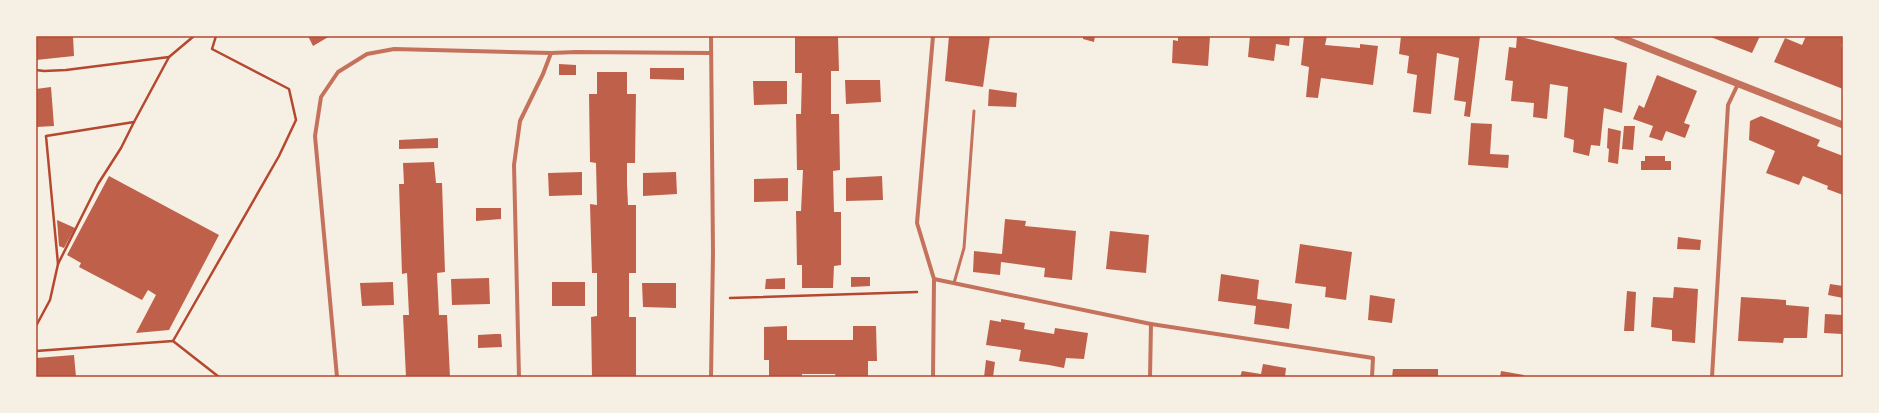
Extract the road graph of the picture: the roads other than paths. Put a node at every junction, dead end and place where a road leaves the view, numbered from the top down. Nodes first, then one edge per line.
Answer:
1 (711, 36) edge
2 (933, 36) edge
3 (1616, 36) edge
4 (552, 53) junction
5 (710, 53) junction
6 (1738, 84) junction
7 (974, 111) dead end
8 (1843, 125) edge
9 (934, 279) junction
10 (954, 283) junction
11 (1150, 324) junction
12 (337, 377) edge
13 (519, 377) edge
14 (711, 377) edge
15 (933, 377) edge
16 (1150, 377) edge
17 (1372, 377) edge
18 (1712, 377) edge

1 - 5 street
2 - 9 street
3 - 6 street
4 - 5 street
4 - 12 street
4 - 13 street
5 - 14 street
6 - 8 street
6 - 18 street
7 - 10 lane
9 - 10 street
9 - 15 street
10 - 11 street
11 - 16 street
11 - 17 street

